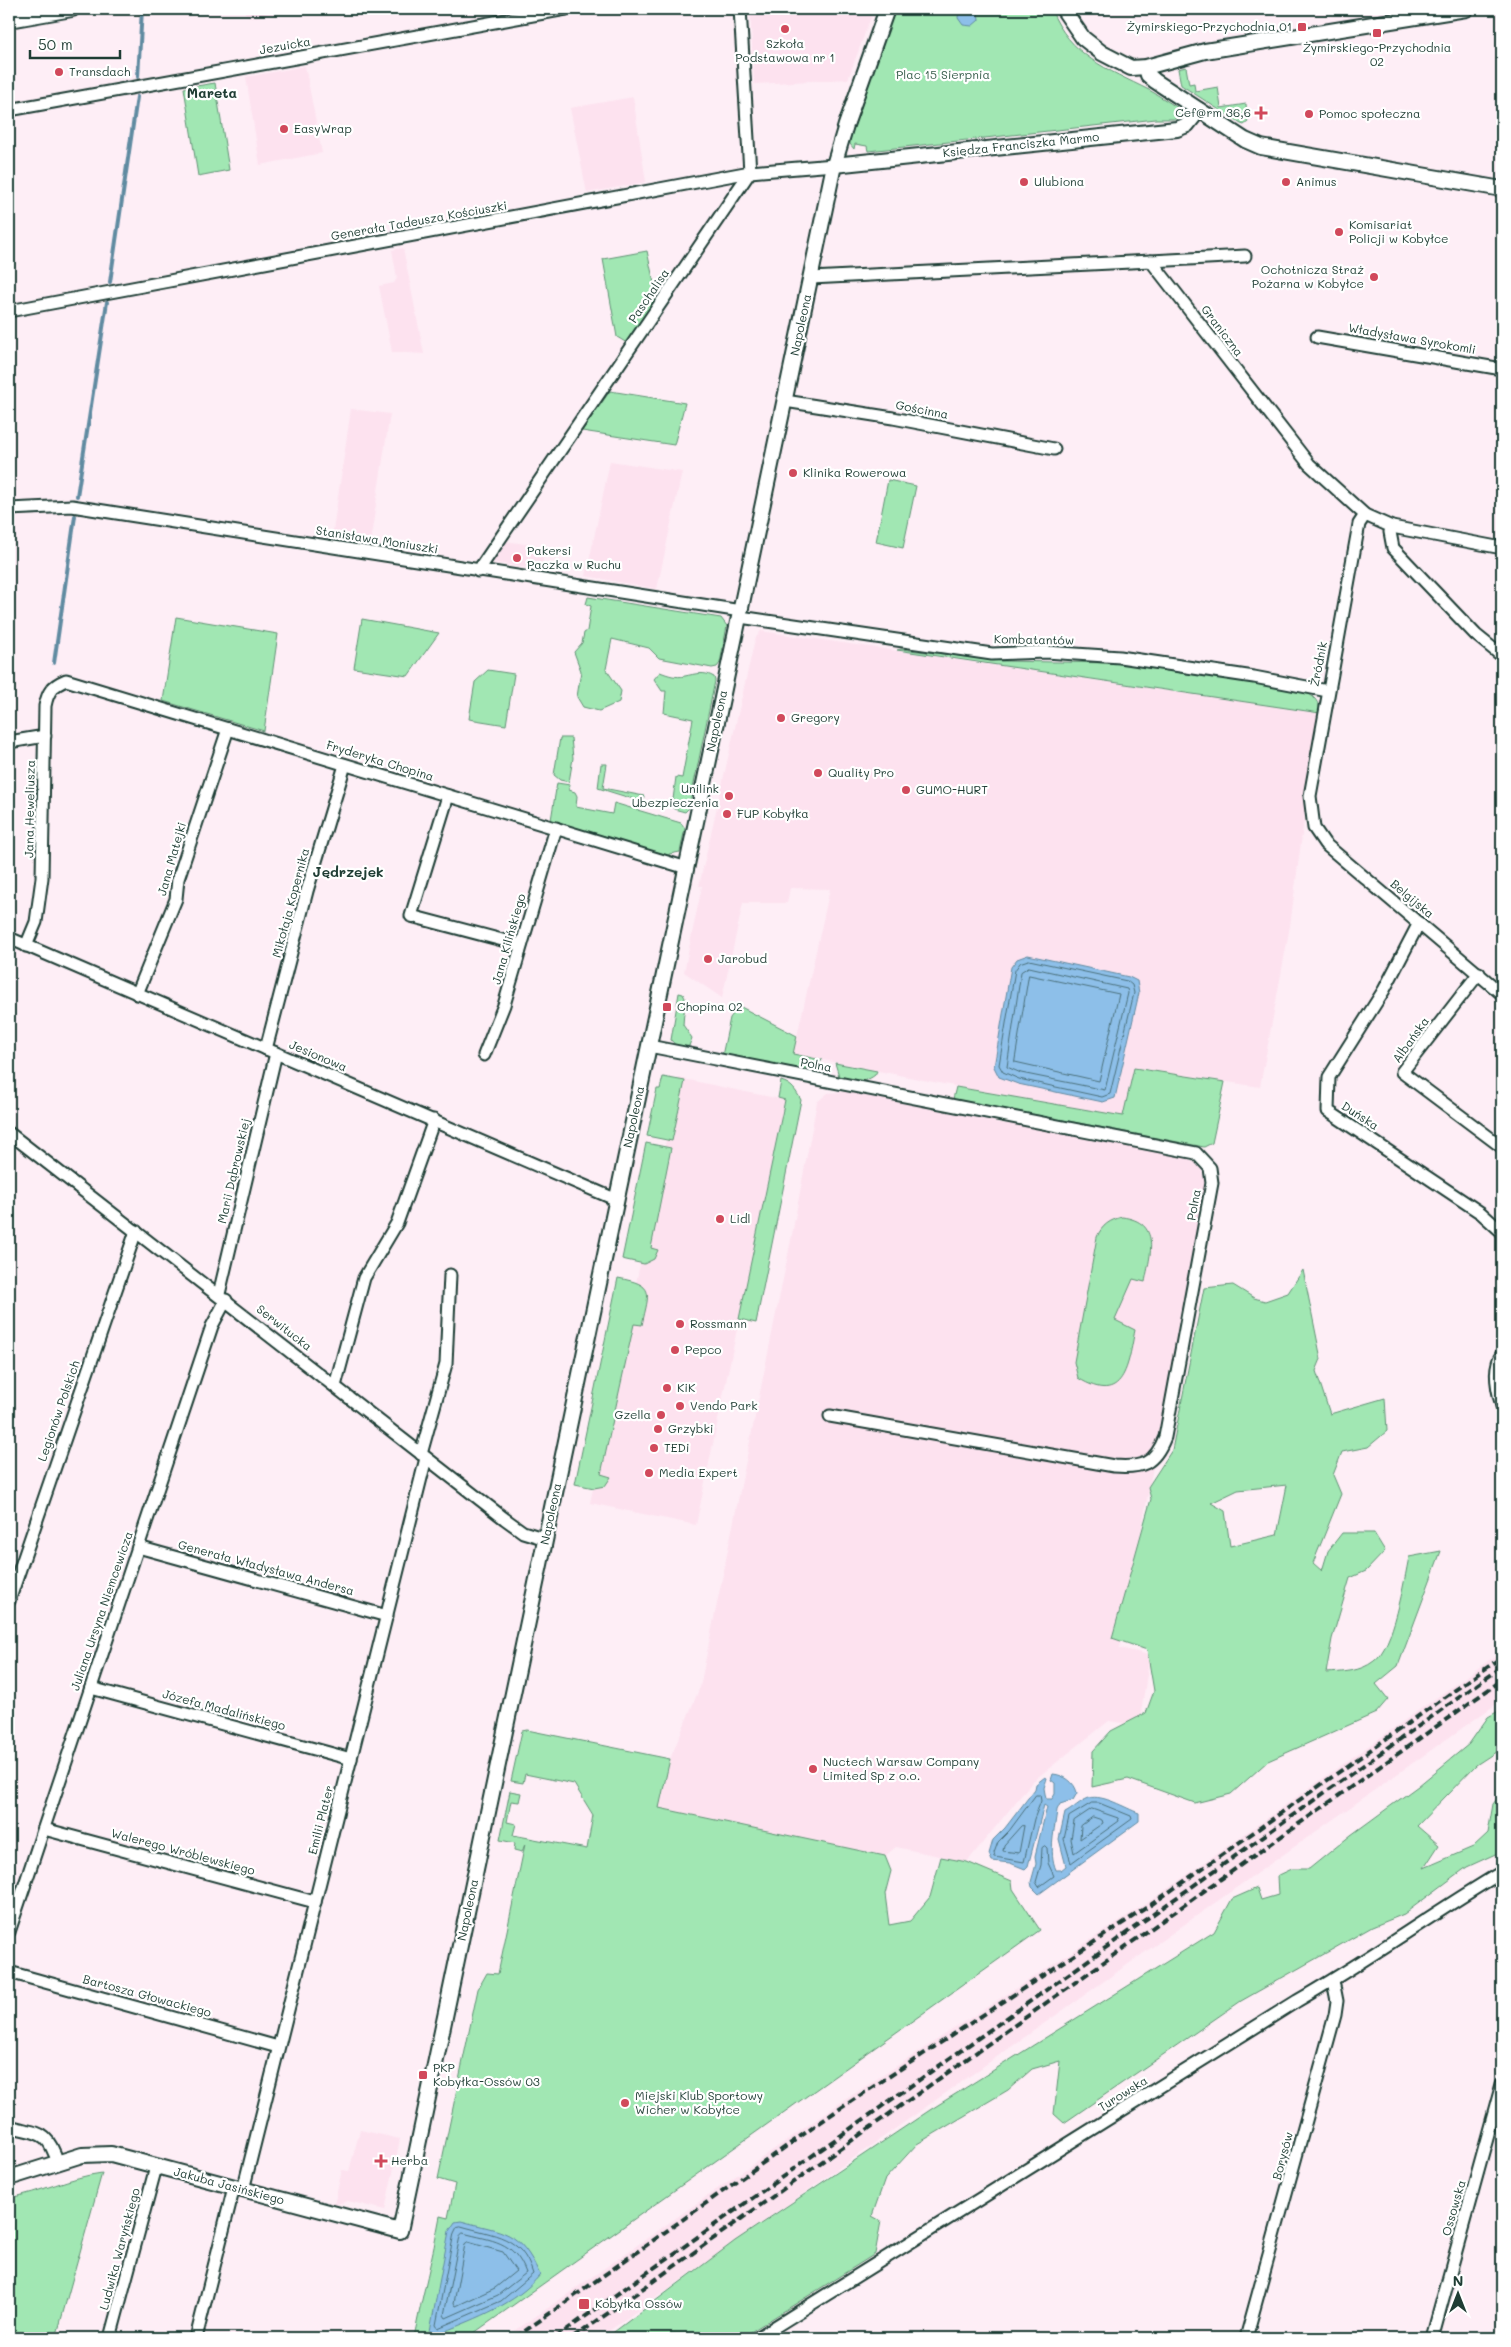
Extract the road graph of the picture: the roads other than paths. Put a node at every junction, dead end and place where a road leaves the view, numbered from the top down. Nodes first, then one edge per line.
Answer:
1 (72, 9) edge
2 (566, 9) edge
3 (740, 9) edge
4 (887, 9) edge
5 (1063, 9) edge
6 (1466, 9) edge
7 (27, 13) edge
8 (9, 20) edge
9 (1146, 67) junction
10 (9, 110) edge
11 (1199, 110) junction
12 (834, 165) junction
13 (750, 172) junction
14 (1502, 189) edge
15 (1246, 256) dead end
16 (1151, 261) junction
17 (811, 278) junction
18 (9, 310) edge
19 (1317, 337) dead end
20 (1502, 369) edge
21 (785, 401) junction
22 (1054, 450) dead end
23 (9, 509) edge
24 (1365, 515) junction
25 (1392, 527) junction
26 (1502, 548) edge
27 (478, 571) junction
28 (740, 614) junction
29 (1502, 656) edge
30 (66, 680) joint
31 (1328, 691) junction
32 (228, 729) junction
33 (45, 736) junction
34 (9, 742) edge
35 (345, 765) junction
36 (448, 796) junction
37 (1312, 820) joint
38 (556, 828) junction
39 (687, 868) junction
40 (1419, 923) junction
41 (9, 938) edge
42 (522, 945) junction
43 (26, 946) junction
44 (1479, 973) junction
45 (137, 994) junction
46 (1502, 994) edge
47 (649, 1046) junction
48 (271, 1051) junction
49 (484, 1055) dead end
50 (434, 1120) junction
51 (9, 1133) edge
52 (1502, 1147) edge
53 (617, 1200) junction
54 (136, 1231) junction
55 (1502, 1232) edge
56 (450, 1275) dead end
57 (222, 1297) junction
58 (1502, 1354) edge
59 (335, 1386) junction
60 (1502, 1406) edge
61 (830, 1416) dead end
62 (424, 1456) junction
63 (546, 1539) junction
64 (138, 1547) junction
65 (9, 1601) edge
66 (387, 1616) junction
67 (91, 1688) junction
68 (350, 1759) junction
69 (44, 1829) junction
70 (1502, 1872) edge
71 (314, 1902) junction
72 (9, 1932) edge
73 (9, 1972) edge
74 (1333, 1980) junction
75 (278, 2047) junction
76 (1502, 2084) edge
77 (9, 2126) edge
78 (58, 2162) junction
79 (156, 2166) junction
80 (9, 2178) edge
81 (238, 2188) junction
82 (400, 2231) joint
83 (110, 2338) edge
84 (196, 2338) edge
85 (757, 2338) edge
86 (1246, 2338) edge
87 (1432, 2338) edge

1 - 7 street
2 - 10 street, Jezuicka
3 - 13 street
4 - 12 street, Napoleona
5 - 9 street
6 - 9 street
7 - 8 street
9 - 11 street
11 - 12 street, Księdza Franciszka Marmo
11 - 14 street
12 - 13 street, Generała Tadeusza Kościuszki
12 - 17 street, Napoleona
13 - 18 street, Generała Tadeusza Kościuszki
13 - 27 street, Paschalisa
15 - 16 street
16 - 17 street
16 - 24 street, Graniczna
17 - 21 street, Napoleona
19 - 20 street, Władysława Syrokomli
21 - 22 street, Gościnna
21 - 28 street, Napoleona
23 - 27 street, Stanisława Moniuszki
24 - 25 street, Graniczna
24 - 31 street, Źródnik
25 - 26 street, Graniczna
25 - 29 street
27 - 28 street, Stanisława Moniuszki
28 - 31 street, Kombatantów
28 - 39 street, Napoleona
30 - 32 street, Fryderyka Chopina
30 - 33 street, Jana Heweliusza
31 - 37 street, Źródnik
32 - 35 street, Fryderyka Chopina
32 - 45 street, Jana Matejki
33 - 34 street
33 - 43 street, Jana Heweliusza
35 - 36 street, Fryderyka Chopina
35 - 48 street, Mikołaja Kopernika
36 - 38 street, Fryderyka Chopina
36 - 42 street
37 - 40 street, Belgijska
38 - 39 street, Fryderyka Chopina
38 - 42 street, Jana Kilińskiego
39 - 47 street, Napoleona
40 - 44 street, Belgijska
40 - 55 street, Duńska
41 - 43 street, Jesionowa
42 - 49 street, Jana Kilińskiego
43 - 45 street, Jesionowa
44 - 46 street, Belgijska
44 - 52 street, Albańska
45 - 48 street, Jesionowa
47 - 53 street, Napoleona
47 - 61 street, Polna
48 - 50 street, Jesionowa
48 - 57 street, Marii Dąbrowskiej
50 - 53 street, Jesionowa
50 - 59 street
51 - 54 street, Serwitucka
53 - 63 street, Napoleona
54 - 57 street, Serwitucka
54 - 65 street, Legionów Polskich
56 - 62 street, Emilii Plater
57 - 59 street, Serwitucka
57 - 64 street, Juliana Ursyna Niemcewicza
58 - 60 street
59 - 62 street, Serwitucka
62 - 63 street, Serwitucka
62 - 66 street, Emilii Plater
63 - 82 street, Napoleona
64 - 66 street, Generała Władysława Andersa
64 - 67 street, Juliana Ursyna Niemcewicza
66 - 68 street, Emilii Plater
67 - 68 street, Józefa Madalińskiego
67 - 69 street, Juliana Ursyna Niemcewicza
68 - 71 street, Emilii Plater
69 - 71 street, Walerego Wróblewskiego
69 - 72 street, Juliana Ursyna Niemcewicza
70 - 74 street, Turowska
71 - 75 street, Emilii Plater
73 - 75 street, Bartosza Głowackiego
74 - 85 street, Turowska
74 - 86 street, Borysów
75 - 81 street, Emilii Plater
76 - 87 street, Ossowska
77 - 78 street
78 - 79 street, Jakuba Jasińskiego
78 - 80 street, Jakuba Jasińskiego
79 - 81 street, Jakuba Jasińskiego
79 - 83 street, Ludwika Waryńskiego
81 - 82 street, Jakuba Jasińskiego
81 - 84 street, Emilii Plater

